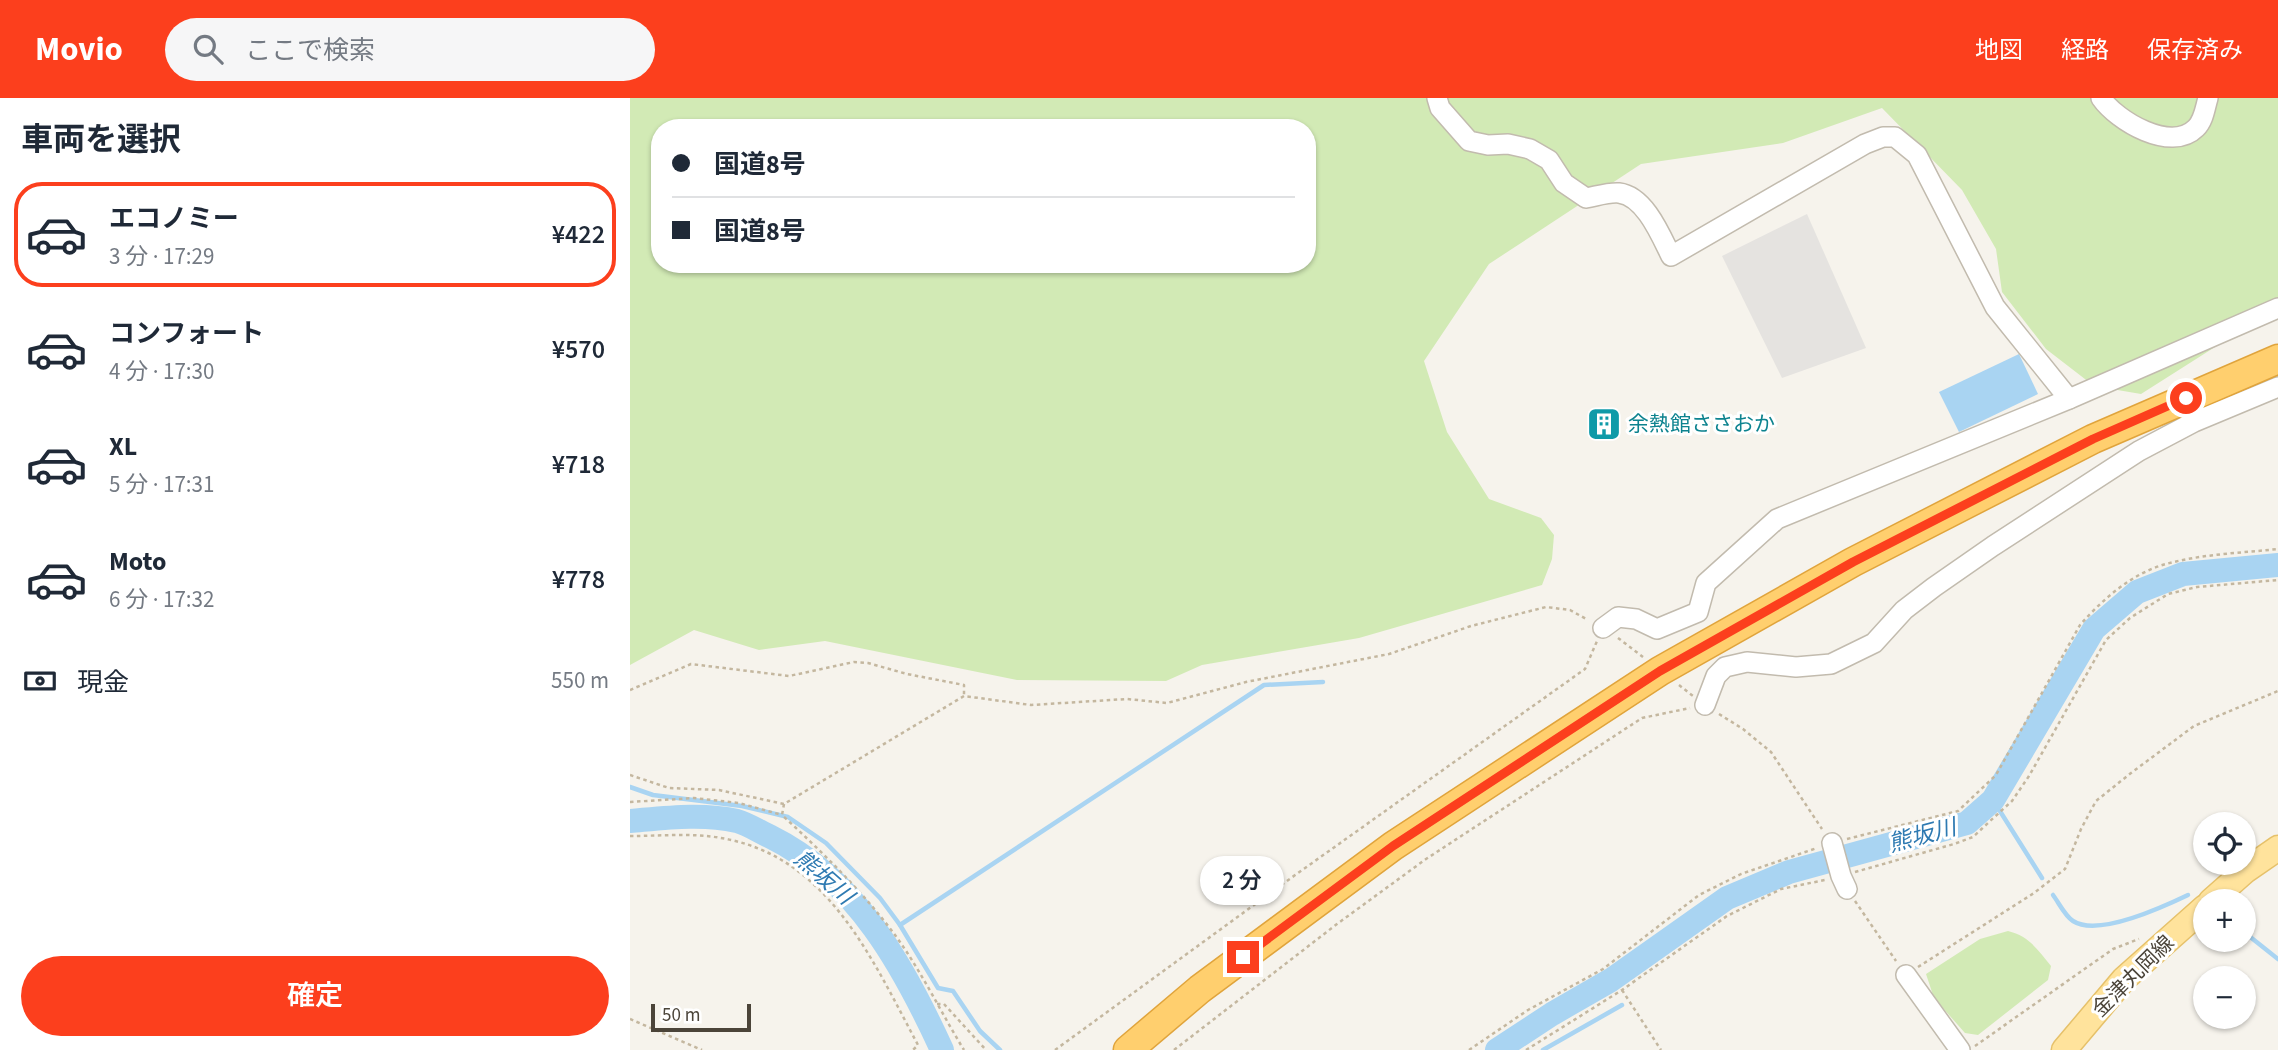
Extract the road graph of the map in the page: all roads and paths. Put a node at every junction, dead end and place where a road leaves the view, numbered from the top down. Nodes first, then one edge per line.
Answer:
1 (1437, 98) edge
2 (2101, 98) edge
3 (2208, 98) edge
4 (2278, 308) edge
5 (2278, 359) edge
6 (2278, 387) edge
7 (2069, 400) junction
8 (2278, 550) edge
9 (2278, 580) edge
10 (1603, 628) junction
11 (1660, 671) junction
12 (630, 690) edge
13 (2278, 691) edge
14 (964, 696) junction
15 (1705, 705) junction
16 (630, 775) edge
17 (630, 802) edge
18 (784, 804) junction
19 (782, 816) junction
20 (630, 836) edge
21 (1832, 843) junction
22 (2278, 848) edge
23 (1844, 883) junction
24 (2225, 889) edge
25 (2193, 918) edge
26 (2145, 937) dead end
27 (1906, 975) junction
28 (1622, 989) junction
29 (937, 1004) junction
30 (630, 1019) edge
31 (918, 1045) junction
32 (702, 1050) edge
33 (913, 1050) edge
34 (920, 1050) edge
35 (964, 1050) edge
36 (986, 1050) edge
37 (1055, 1050) edge
38 (1128, 1050) edge
39 (1174, 1050) edge
40 (1469, 1050) edge
41 (1527, 1050) edge
42 (1661, 1050) edge
43 (1960, 1050) edge
44 (1969, 1050) edge
45 (2064, 1050) edge

1 - 7 street
2 - 3 street
4 - 7 street
5 - 11 highway
6 - 15 street
7 - 10 street
8 - 21 path
9 - 23 path
10 - 11 path
10 - 14 path
10 - 37 path
11 - 15 path
11 - 38 highway
12 - 14 path
13 - 27 path
14 - 18 path
15 - 21 path
15 - 39 path
16 - 18 path
17 - 19 path
18 - 19 path
19 - 29 path
20 - 31 path
21 - 23 street
21 - 40 path
22 - 24 main road
23 - 27 path
23 - 28 path
25 - 45 main road, 金津丸岡線
26 - 44 path
27 - 43 street
28 - 41 path
28 - 42 path
29 - 35 path
29 - 36 path
30 - 32 path
31 - 33 path
31 - 34 path

